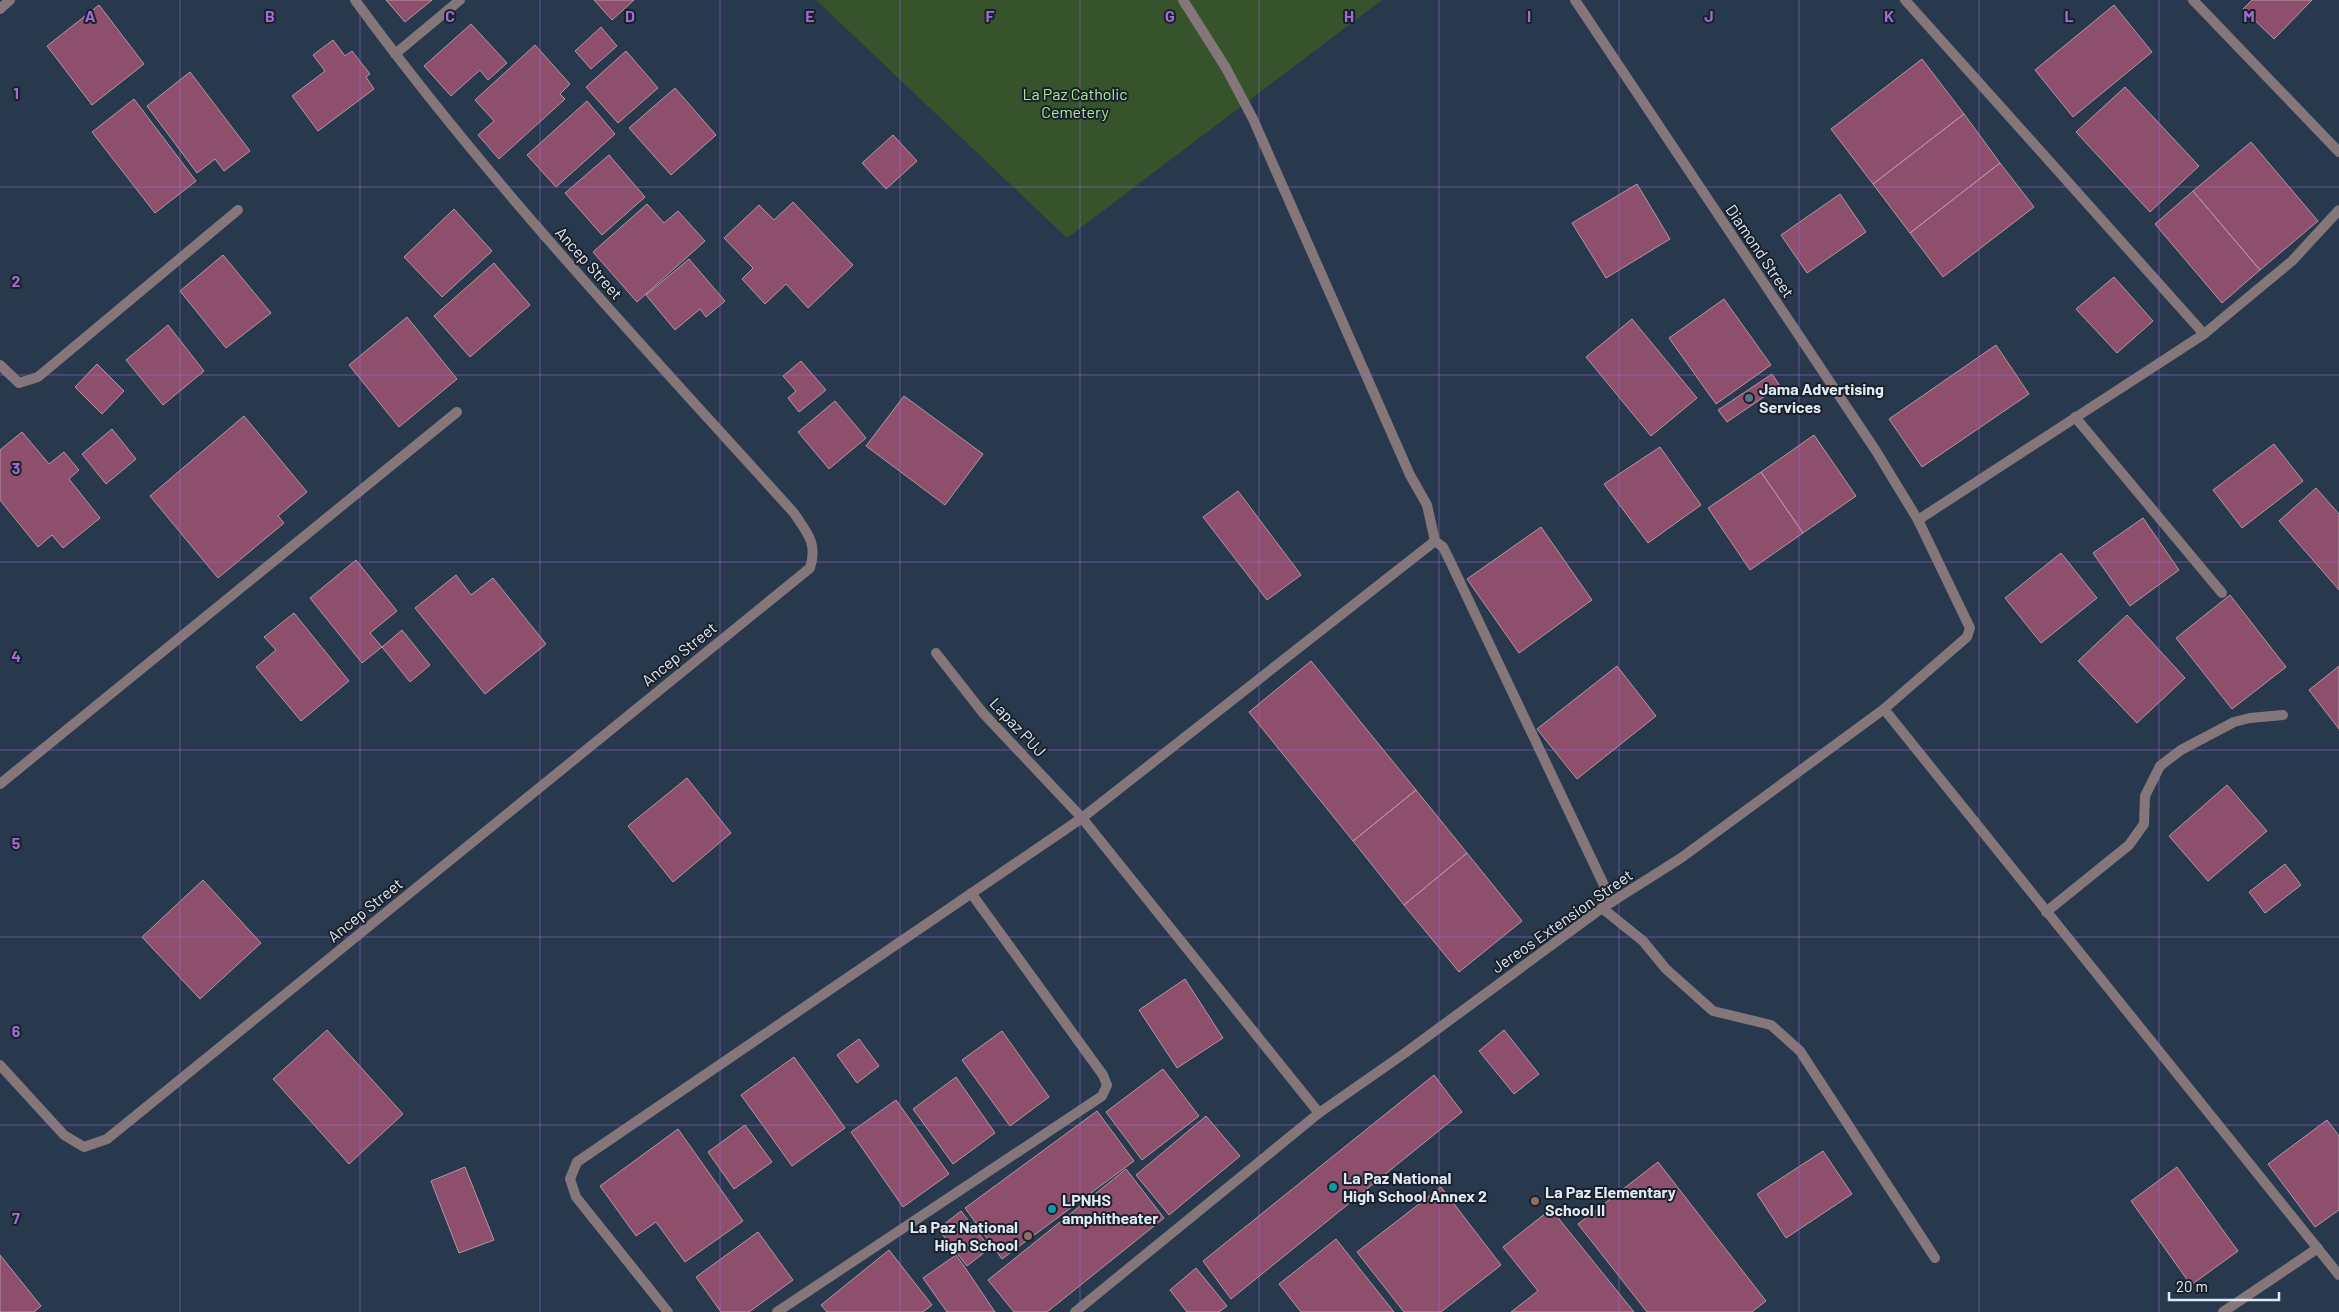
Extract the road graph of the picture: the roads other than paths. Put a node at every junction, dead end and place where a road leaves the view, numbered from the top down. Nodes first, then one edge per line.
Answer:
1 (10, 0) edge
2 (355, 0) edge
3 (460, 0) edge
4 (1183, 0) edge
5 (1575, 0) edge
6 (1905, 0) edge
7 (2193, 0) edge
8 (0, 9) edge
9 (395, 54) junction
10 (2339, 152) edge
11 (238, 210) dead end
12 (2339, 210) edge
13 (2204, 334) junction
14 (0, 365) edge
15 (457, 412) dead end
16 (2075, 418) junction
17 (1918, 520) junction
18 (1435, 540) junction
19 (2222, 593) dead end
20 (936, 653) dead end
21 (1884, 709) junction
22 (2282, 715) dead end
23 (0, 784) edge
24 (1082, 818) junction
25 (971, 893) junction
26 (1612, 902) junction
27 (1602, 908) junction
28 (2046, 912) junction
29 (0, 1065) edge
30 (1319, 1113) junction
31 (2318, 1248) junction
32 (1935, 1258) dead end
33 (2339, 1275) edge
34 (668, 1312) edge
35 (777, 1312) edge
36 (1075, 1312) edge
37 (2223, 1312) edge

1 - 8 street
2 - 9 street, Ancep Street
3 - 9 street
4 - 18 street
5 - 17 street, Diamond Street
6 - 13 street
7 - 10 street
9 - 29 street, Ancep Street
11 - 14 street
12 - 13 street
13 - 16 street
15 - 23 street
16 - 17 street
16 - 19 street
17 - 21 street, Jereos Extension Street
18 - 24 street
18 - 26 street
20 - 24 street, Lapaz PUJ
21 - 26 street, Jereos Extension Street
21 - 28 street
22 - 28 street
24 - 25 street
24 - 30 street, Lapaz PUJ
25 - 34 street
25 - 35 street
26 - 27 street, Jereos Extension Street
27 - 30 street, Jereos Extension Street
27 - 32 street
28 - 31 street
30 - 36 street, Jereos Extension Street
31 - 33 street
31 - 37 street

